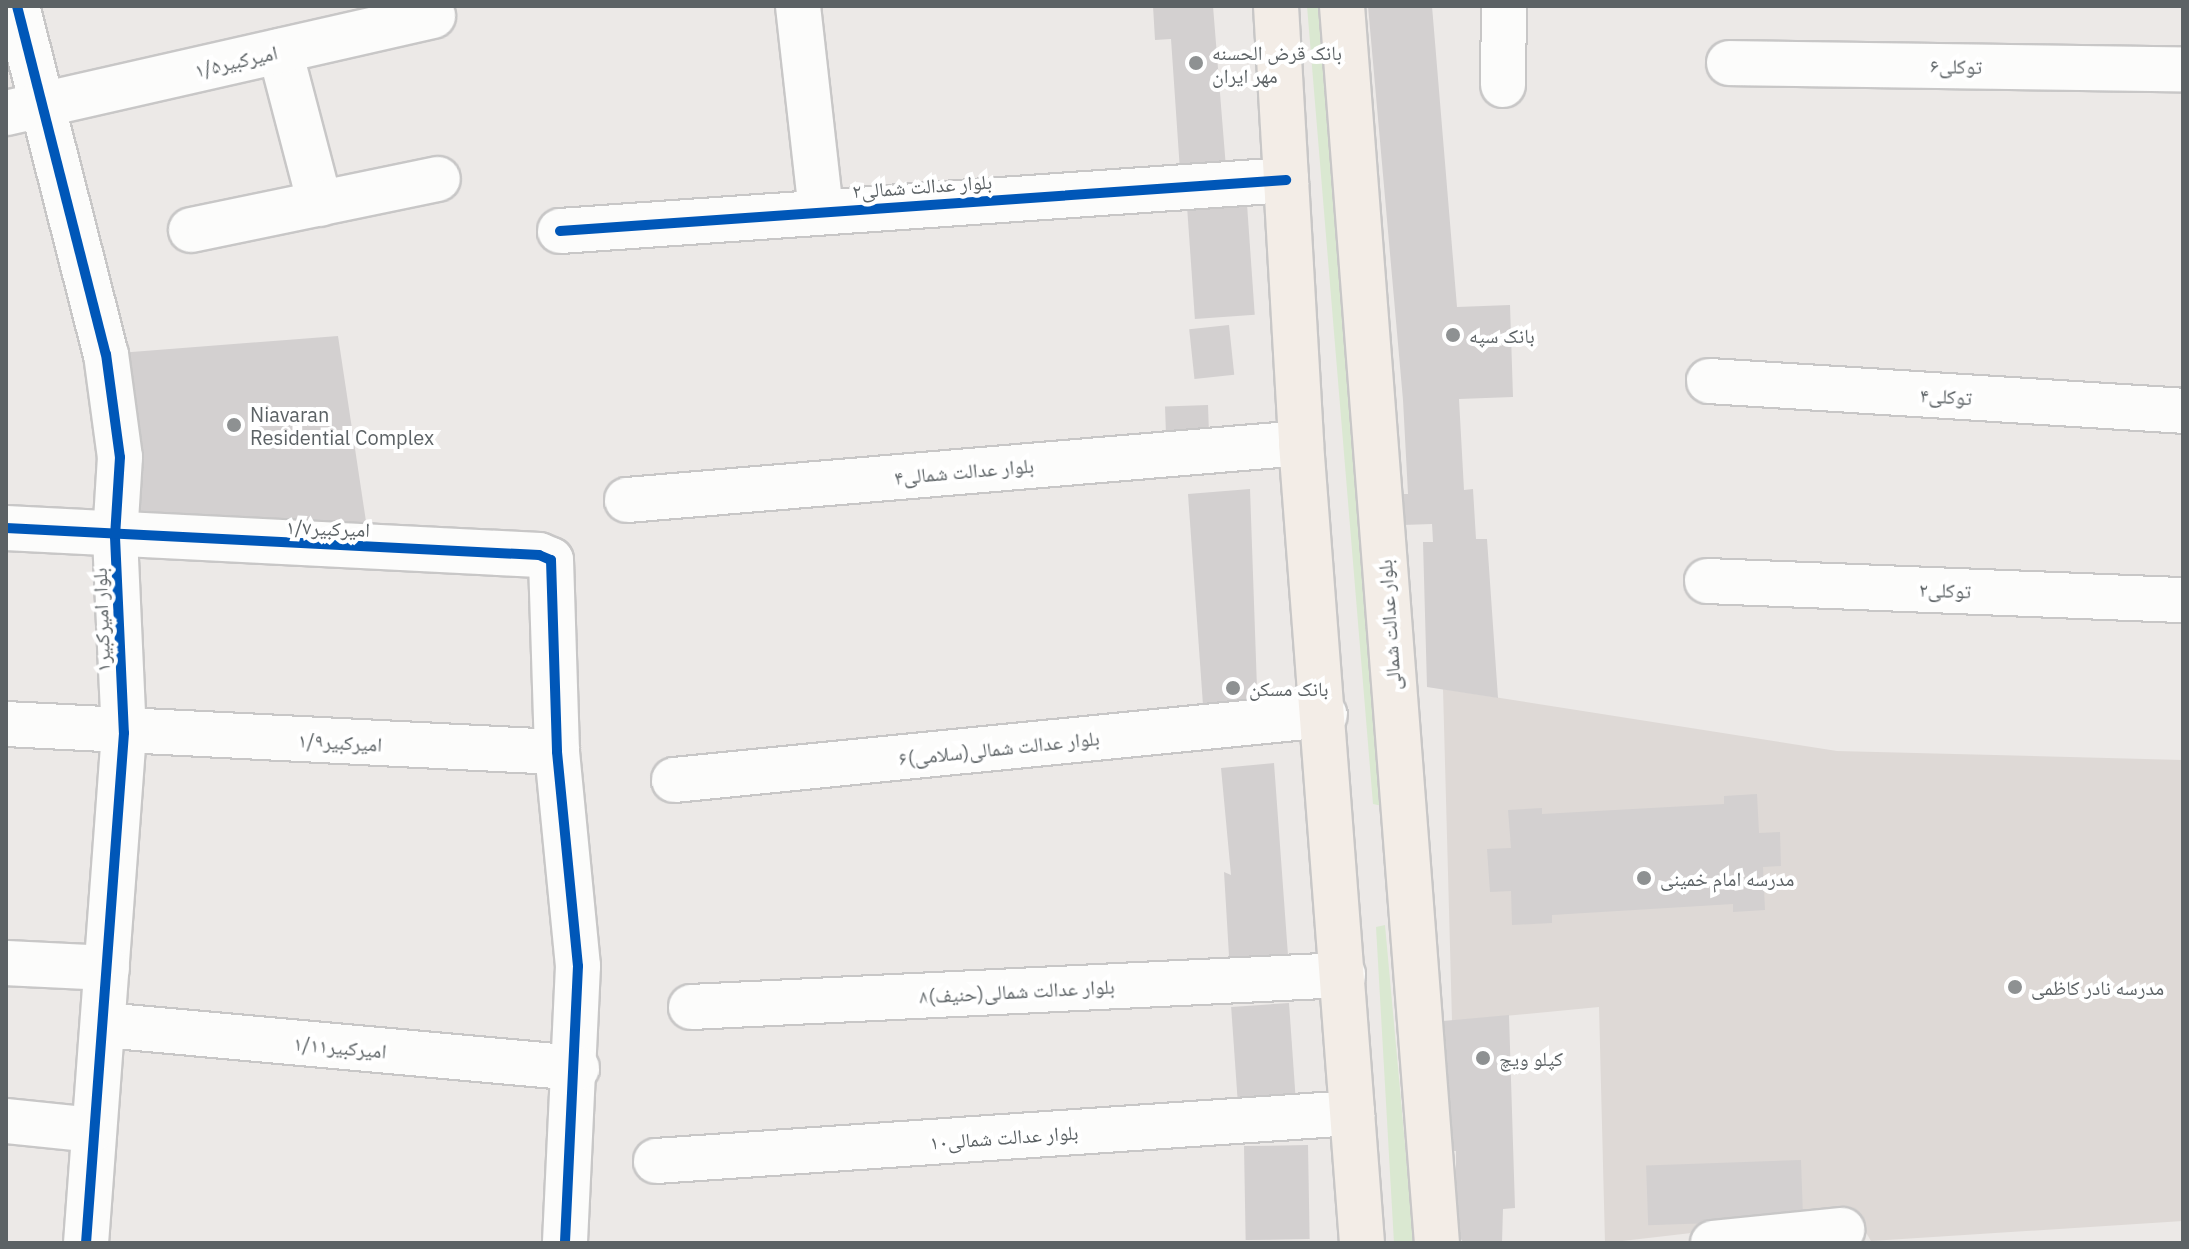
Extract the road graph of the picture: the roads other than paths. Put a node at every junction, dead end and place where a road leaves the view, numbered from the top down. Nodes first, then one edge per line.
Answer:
1 (17, 6) edge
2 (798, 6) edge
3 (1276, 6) edge
4 (1342, 6) edge
5 (1504, 6) edge
6 (433, 16) dead end
7 (280, 51) junction
8 (1729, 63) dead end
9 (2183, 69) edge
10 (1503, 85) dead end
11 (23, 109) edge
12 (438, 179) dead end
13 (1286, 180) junction
14 (320, 204) junction
15 (821, 211) junction
16 (191, 230) dead end
17 (560, 231) dead end
18 (1709, 381) dead end
19 (2183, 411) edge
20 (1301, 443) junction
21 (627, 500) dead end
22 (6, 528) edge
23 (115, 537) junction
24 (1707, 581) dead end
25 (2183, 600) edge
26 (1325, 715) junction
27 (6, 724) edge
28 (124, 733) junction
29 (557, 752) junction
30 (674, 780) dead end
31 (1405, 851) junction
32 (1336, 858) junction
33 (6, 963) edge
34 (107, 968) junction
35 (1343, 975) junction
36 (691, 1007) dead end
37 (104, 1025) junction
38 (577, 1068) junction
39 (1352, 1113) junction
40 (6, 1121) edge
41 (93, 1130) junction
42 (656, 1161) dead end
43 (1842, 1230) dead end
44 (86, 1243) edge
45 (565, 1243) edge
46 (1362, 1243) edge
47 (1437, 1243) edge
48 (1713, 1243) edge

1 - 11 street, بلوار امیرکبیر۱
2 - 15 street
3 - 13 main road
4 - 31 main road, بلوار عدالت شمالی
5 - 10 street
6 - 7 street, امیرکبیر۱/۵
7 - 11 street, امیرکبیر۱/۵
7 - 14 street
8 - 9 street, توکلی۶
11 - 23 street, بلوار امیرکبیر۱
12 - 14 street
13 - 15 street, بلوار عدالت شمالی۲
13 - 20 main road
14 - 16 street
15 - 17 street, بلوار عدالت شمالی۲
18 - 19 street, توکلی۴
20 - 21 street, بلوار عدالت شمالی۴
20 - 26 main road
22 - 23 street, امیرکبیر۱/۷
23 - 28 street, بلوار امیرکبیر۱
23 - 29 street, امیرکبیر۱/۷
24 - 25 street, توکلی۲
26 - 30 street, ۶بلوار عدالت شمالی(سلامی)
26 - 32 main road
27 - 28 street, امیرکبیر۱/۹
28 - 29 street, امیرکبیر۱/۹
28 - 34 street, بلوار امیرکبیر۱
29 - 38 street
31 - 32 main road
31 - 47 main road, بلوار عدالت شمالی
32 - 35 main road
33 - 34 street
34 - 37 street, بلوار امیرکبیر۱
35 - 36 street, ۸بلوار عدالت شمالی(حنیف)
35 - 39 main road
37 - 38 street, امیرکبیر۱/۱۱
37 - 41 street, بلوار امیرکبیر۱
38 - 45 street
39 - 42 street, بلوار عدالت شمالی۱۰
39 - 46 main road
40 - 41 street
41 - 44 street, بلوار امیرکبیر۱
43 - 48 street

